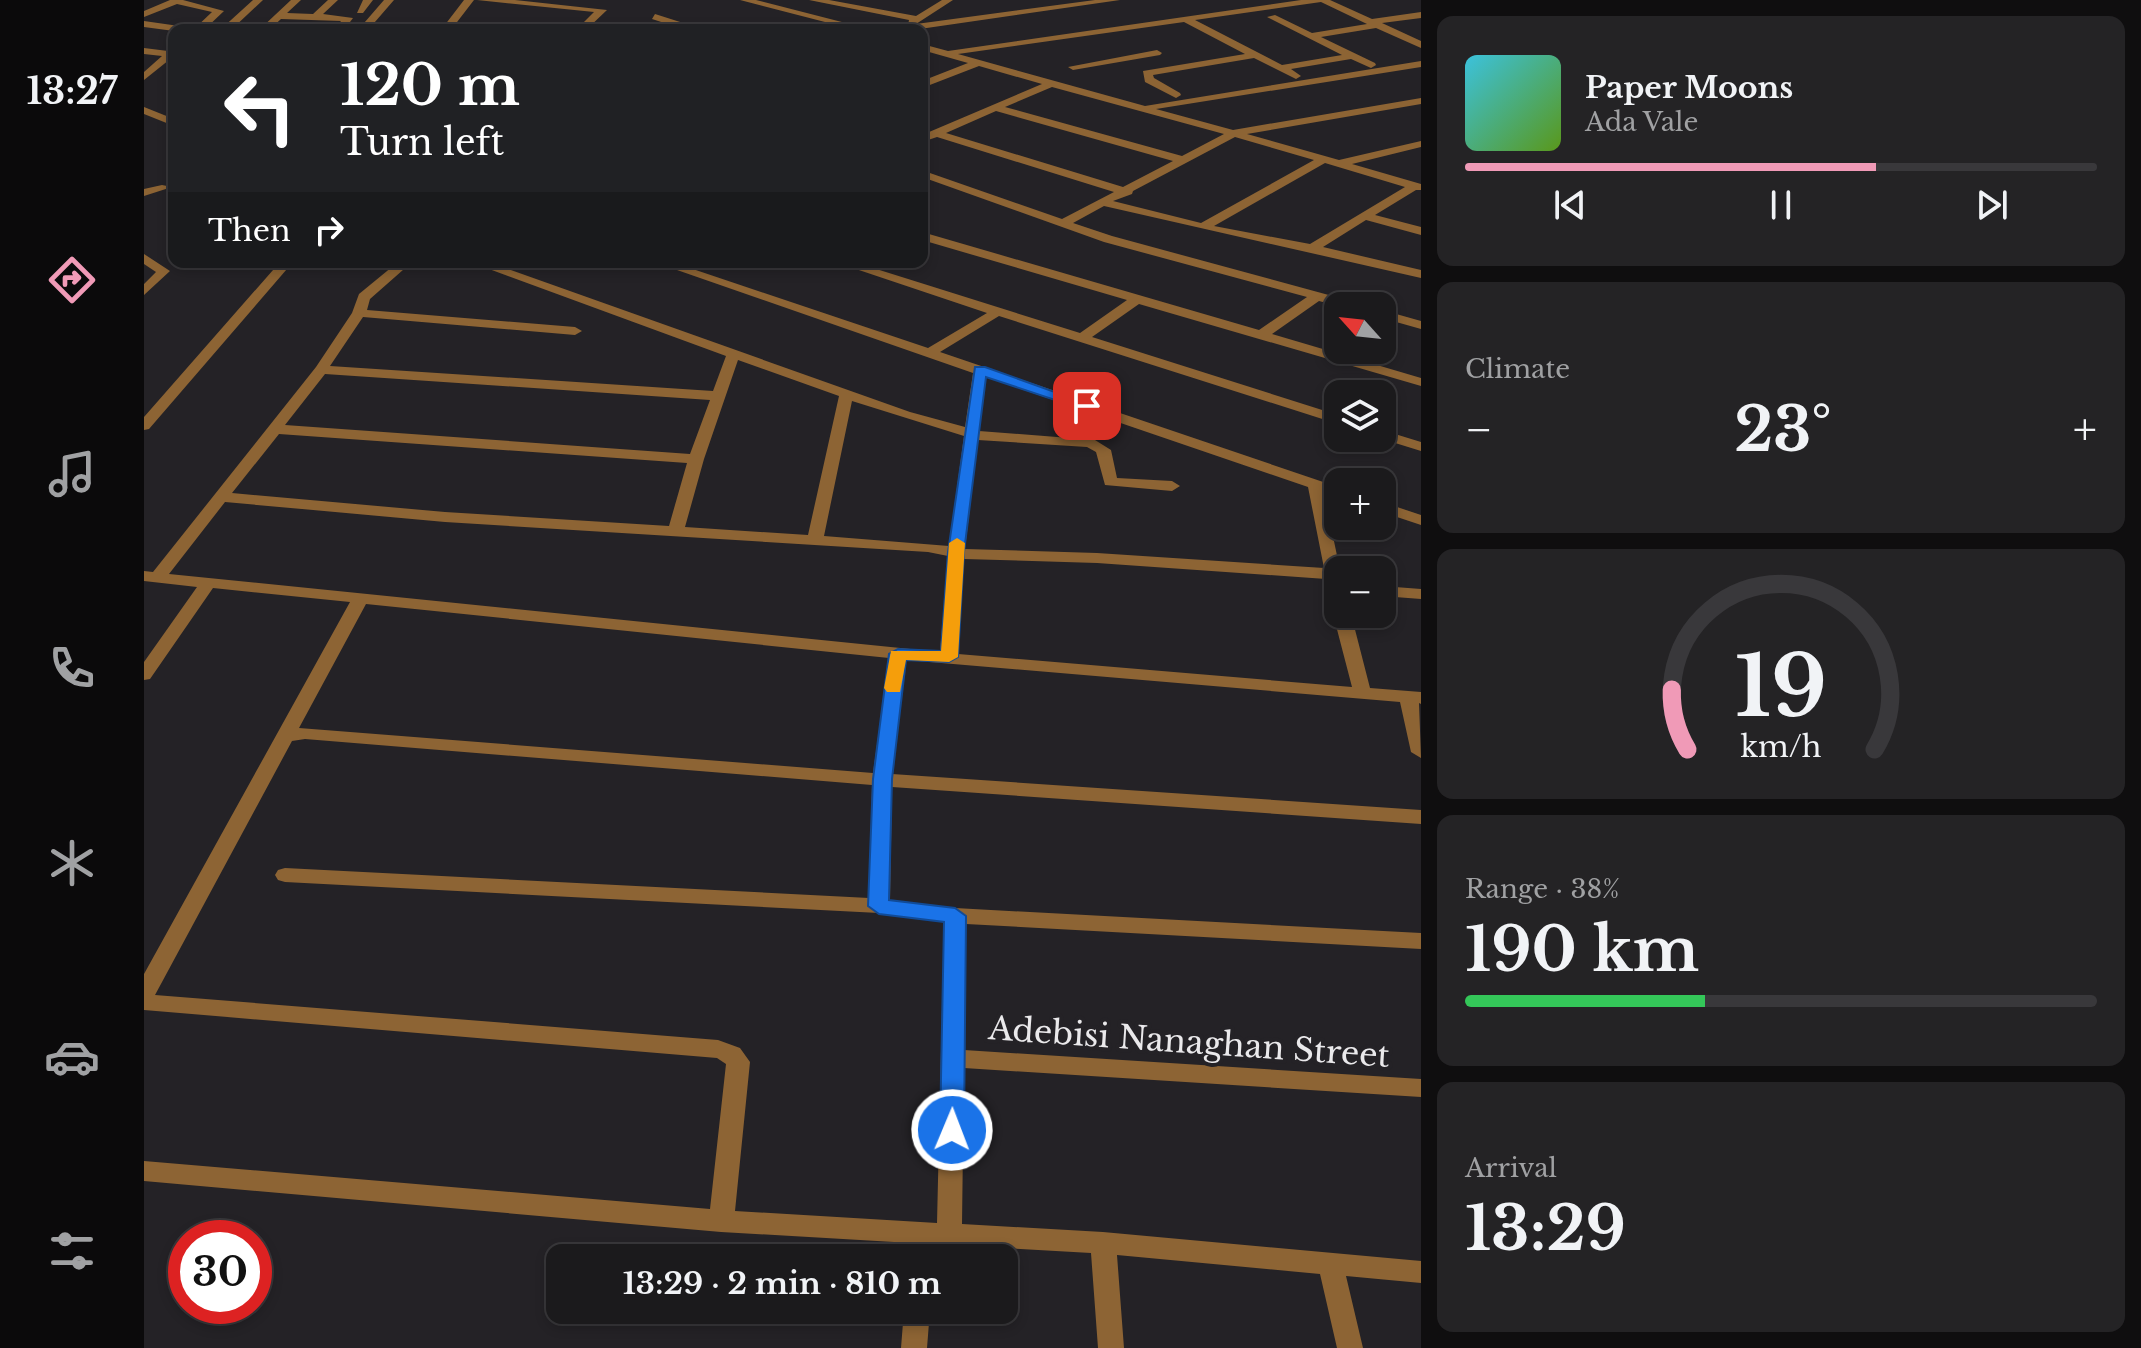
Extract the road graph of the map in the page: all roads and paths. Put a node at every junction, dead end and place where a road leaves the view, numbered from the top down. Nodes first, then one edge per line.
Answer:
1 (258, 0) edge
2 (296, 0) edge
3 (333, 0) edge
4 (368, 0) edge
5 (389, 0) edge
6 (469, 0) edge
7 (482, 0) edge
8 (745, 0) edge
9 (814, 0) edge
10 (948, 0) edge
11 (998, 0) edge
12 (1115, 0) edge
13 (1321, 0) edge
14 (174, 1) edge
15 (1087, 2) edge
16 (360, 11) dead end
17 (1024, 12) junction
18 (144, 14) edge
19 (1421, 15) edge
20 (280, 16) junction
21 (315, 17) junction
22 (655, 17) dead end
23 (1272, 17) dead end
24 (918, 19) junction
25 (1185, 19) junction
26 (1048, 22) dead end
27 (144, 24) edge
28 (205, 24) edge
29 (232, 24) edge
30 (271, 24) edge
31 (344, 24) edge
32 (368, 24) edge
33 (451, 24) edge
34 (587, 24) edge
35 (677, 24) edge
36 (843, 24) edge
37 (909, 24) edge
38 (1375, 24) junction
39 (928, 26) edge
40 (168, 27) edge
41 (1112, 29) junction
42 (1311, 36) junction
43 (1132, 39) dead end
44 (1421, 45) edge
45 (1144, 46) dead end
46 (928, 49) edge
47 (144, 51) edge
48 (168, 53) edge
49 (945, 53) junction
50 (1157, 53) junction
51 (1255, 55) junction
52 (168, 56) edge
53 (1352, 56) junction
54 (977, 63) junction
55 (1421, 64) edge
56 (1371, 65) dead end
57 (1180, 66) junction
58 (1073, 67) dead end
59 (1280, 68) junction
60 (1296, 76) dead end
61 (144, 77) edge
62 (928, 83) edge
63 (1052, 83) junction
64 (1176, 95) dead end
65 (1420, 103) edge
66 (994, 107) junction
67 (1143, 108) junction
68 (144, 110) edge
69 (168, 120) edge
70 (936, 133) junction
71 (1235, 133) junction
72 (928, 136) edge
73 (1421, 144) edge
74 (1324, 159) junction
75 (1186, 161) junction
76 (1340, 163) junction
77 (928, 176) edge
78 (1418, 187) edge
79 (168, 188) edge
80 (1128, 192) junction
81 (144, 193) edge
82 (1106, 203) junction
83 (1365, 216) junction
84 (1065, 222) junction
85 (1203, 227) junction
86 (1421, 231) edge
87 (928, 238) edge
88 (1312, 248) junction
89 (144, 258) edge
90 (282, 268) edge
91 (399, 268) edge
92 (493, 268) edge
93 (677, 268) edge
94 (871, 268) edge
95 (1421, 274) edge
96 (144, 291) edge
97 (1317, 296) junction
98 (1139, 298) junction
99 (1324, 298) edge
100 (997, 312) junction
101 (359, 313) junction
102 (1396, 318) edge
103 (1421, 325) edge
104 (575, 331) dead end
105 (1263, 334) junction
106 (1082, 338) junction
107 (928, 354) junction
108 (733, 355) junction
109 (321, 370) junction
110 (980, 370) junction
111 (1421, 382) edge
112 (718, 396) junction
113 (846, 396) junction
114 (1324, 416) edge
115 (144, 426) edge
116 (277, 429) junction
117 (970, 434) junction
118 (1396, 439) edge
119 (1421, 447) edge
120 (696, 459) junction
121 (1315, 485) junction
122 (1172, 486) dead end
123 (1324, 488) edge
124 (220, 497) junction
125 (1396, 512) edge
126 (1421, 520) edge
127 (675, 533) junction
128 (815, 541) junction
129 (956, 552) junction
130 (1330, 556) edge
131 (151, 577) edge
132 (208, 583) junction
133 (1324, 586) edge
134 (1396, 592) edge
135 (1421, 594) edge
136 (360, 600) junction
137 (1346, 628) edge
138 (898, 654) junction
139 (949, 657) junction
140 (144, 675) edge
141 (1362, 692) junction
142 (1414, 697) edge
143 (287, 736) junction
144 (1421, 752) edge
145 (882, 779) junction
146 (1421, 817) edge
147 (285, 875) dead end
148 (879, 906) junction
149 (955, 916) junction
150 (1421, 941) edge
151 (144, 994) edge
152 (144, 1002) edge
153 (953, 1058) junction
154 (1421, 1088) edge
155 (144, 1171) edge
156 (721, 1221) junction
157 (932, 1242) edge
158 (1103, 1243) junction
159 (1330, 1263) junction
160 (1421, 1272) edge
161 (916, 1324) edge
162 (914, 1348) edge
163 (1111, 1348) edge
164 (1350, 1348) edge

1 - 29 street
2 - 20 street
3 - 21 street
4 - 16 street
5 - 32 street
6 - 33 street
7 - 34 street
8 - 36 street
9 - 24 street
10 - 24 street
11 - 17 street
12 - 15 street
13 - 25 street
13 - 38 street
14 - 18 street
14 - 28 street
15 - 17 street
17 - 26 street
17 - 39 street
19 - 38 street
20 - 21 street
20 - 30 street
21 - 31 street
22 - 35 street
23 - 42 street
24 - 37 street
25 - 41 street
25 - 51 street
27 - 40 street
38 - 42 street
38 - 44 street
41 - 43 street
41 - 49 street
42 - 53 street
45 - 50 street
46 - 49 street
47 - 48 street
49 - 54 street
50 - 57 street
50 - 58 street
51 - 57 street
51 - 59 street
52 - 61 street
53 - 56 street
53 - 59 street
54 - 62 street
54 - 63 street
55 - 67 street
57 - 64 street
59 - 60 street
63 - 66 street
63 - 67 street
65 - 71 street
66 - 70 street
66 - 75 street
67 - 71 street
68 - 69 street
70 - 72 street
70 - 80 street
71 - 74 street
71 - 75 street
73 - 76 street
74 - 76 street
74 - 85 street
75 - 80 street
76 - 78 street
77 - 84 street
78 - 83 street
79 - 81 street
80 - 82 street
82 - 84 street
82 - 85 street
83 - 86 street
83 - 88 street
84 - 97 street
85 - 88 street
87 - 98 street
88 - 95 street
89 - 96 street
90 - 115 street
91 - 101 street
92 - 108 street
93 - 107 street
94 - 100 street
97 - 99 street
97 - 105 street
98 - 105 street
98 - 106 street
100 - 106 street
100 - 107 street
101 - 104 street
101 - 109 street
102 - 103 street
105 - 111 street
106 - 114 street
107 - 110 street
108 - 112 street
108 - 113 street
109 - 112 street
109 - 116 street
110 - 117 street
110 - 121 street
112 - 120 street
113 - 117 street
113 - 128 street
116 - 120 street
116 - 124 street
117 - 122 street
117 - 129 street
118 - 119 street
120 - 127 street
121 - 123 street
121 - 130 street
124 - 127 street
124 - 131 street
125 - 126 street
127 - 128 street
128 - 129 street
129 - 133 street
129 - 139 street
131 - 132 street
132 - 136 street
132 - 140 street
134 - 135 street
136 - 138 street
136 - 143 street
137 - 141 street
138 - 139 street
138 - 145 street
139 - 141 street
141 - 142 street
142 - 144 street
143 - 145 street
143 - 151 street
145 - 146 street
145 - 148 street
147 - 148 street
148 - 149 street
149 - 150 street
149 - 153 street
152 - 156 street
153 - 154 street, Adebisi Nanaghan Street
153 - 157 street
155 - 156 street
156 - 157 street
157 - 158 street
158 - 159 street
158 - 163 street
159 - 160 street
159 - 164 street
161 - 162 street

